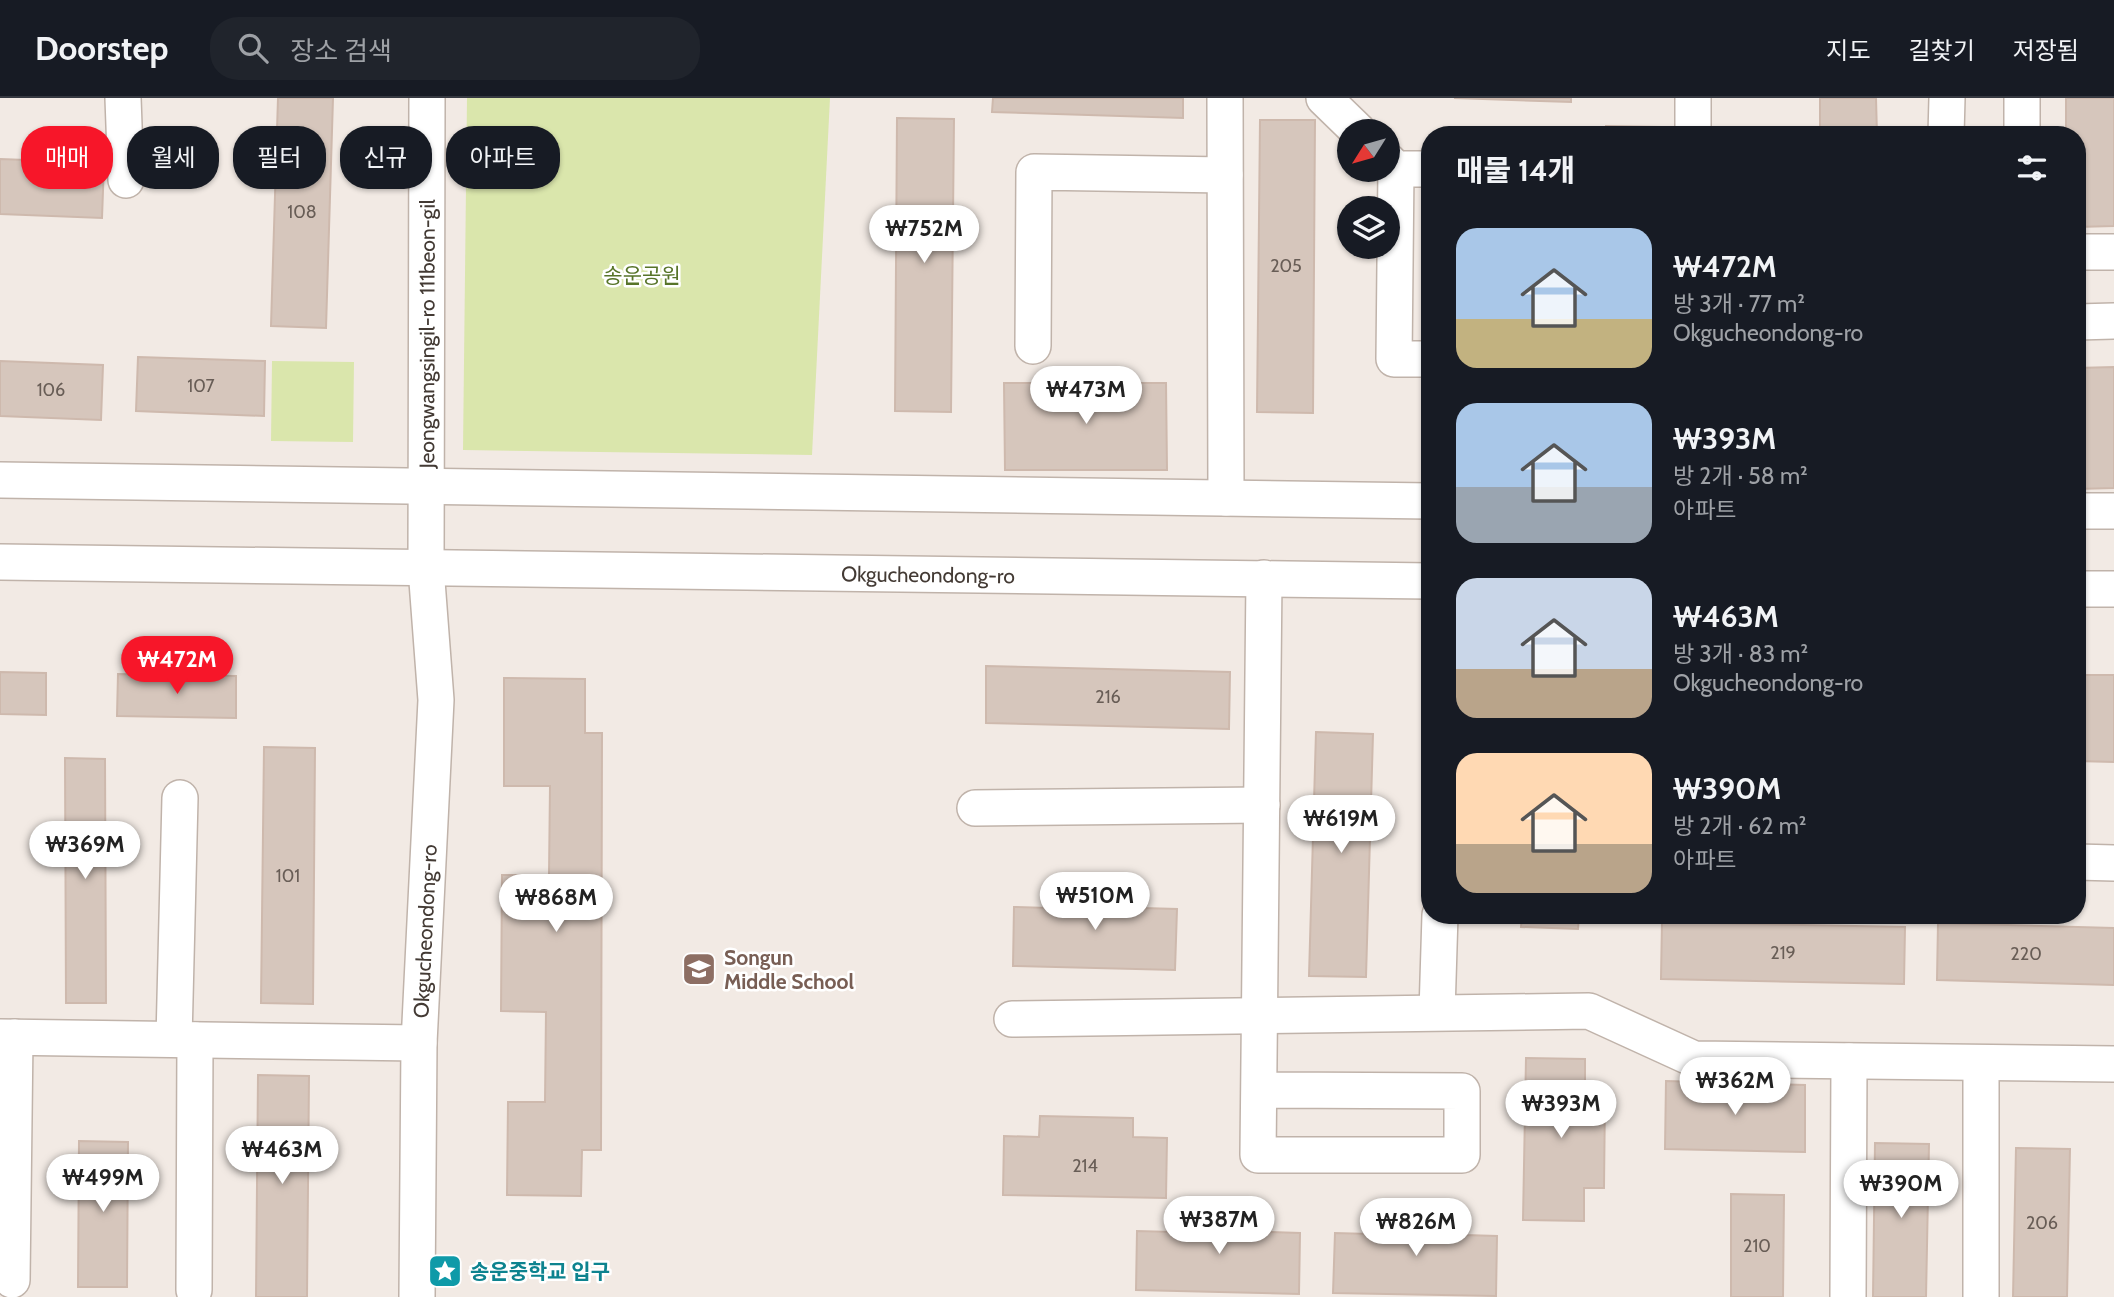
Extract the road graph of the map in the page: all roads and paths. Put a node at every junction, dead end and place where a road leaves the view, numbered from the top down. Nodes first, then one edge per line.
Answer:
1 (123, 98) edge
2 (427, 98) edge
3 (1225, 98) edge
4 (1324, 98) edge
5 (1693, 98) edge
6 (1947, 98) edge
7 (2022, 98) edge
8 (1346, 119) edge
9 (1693, 126) edge
10 (1946, 126) edge
11 (2022, 126) edge
12 (1400, 166) edge
13 (1421, 168) edge
14 (1225, 175) junction
15 (126, 180) dead end
16 (1392, 182) edge
17 (2114, 252) edge
18 (2086, 253) edge
19 (2114, 321) edge
20 (2086, 322) edge
21 (1032, 346) dead end
22 (1421, 359) edge
23 (0, 480) edge
24 (427, 486) junction
25 (1226, 498) junction
26 (1421, 501) edge
27 (2086, 511) edge
28 (2114, 511) edge
29 (0, 562) edge
30 (426, 568) junction
31 (1264, 579) junction
32 (1421, 581) edge
33 (2086, 589) edge
34 (2114, 589) edge
35 (180, 798) dead end
36 (1262, 805) junction
37 (975, 808) dead end
38 (2086, 862) edge
39 (2114, 863) edge
40 (1440, 924) edge
41 (1437, 1012) junction
42 (1260, 1015) junction
43 (1012, 1019) dead end
44 (8, 1037) edge
45 (185, 1040) junction
46 (419, 1043) junction
47 (1849, 1061) junction
48 (1981, 1063) junction
49 (2114, 1064) edge
50 (1259, 1090) junction
51 (12, 1280) dead end
52 (194, 1290) dead end
53 (417, 1297) edge
54 (1848, 1297) edge
55 (1981, 1297) edge

1 - 15 street
2 - 24 street, Jeongwangsingil-ro 111beon-gil
3 - 14 street
4 - 8 street
5 - 9 street
6 - 10 street
7 - 11 street
12 - 13 street
14 - 21 street
14 - 25 street
16 - 22 street
17 - 18 street
19 - 20 street
23 - 24 street
24 - 25 street
24 - 30 street, Okgucheondong-ro
25 - 26 street
27 - 28 street
29 - 30 street, Okgucheondong-ro
30 - 31 street, Okgucheondong-ro
30 - 46 street, Okgucheondong-ro
31 - 32 street, Okgucheondong-ro
31 - 36 street
33 - 34 street
35 - 45 street
36 - 37 street
36 - 42 street
38 - 39 street
40 - 41 street
41 - 42 street
41 - 47 street
42 - 43 street
42 - 50 street
44 - 45 street
44 - 51 street
45 - 46 street
45 - 52 street
46 - 53 street, Okgucheondong-ro
47 - 48 street
47 - 54 street
48 - 49 street
48 - 55 street
50 - 50 street

